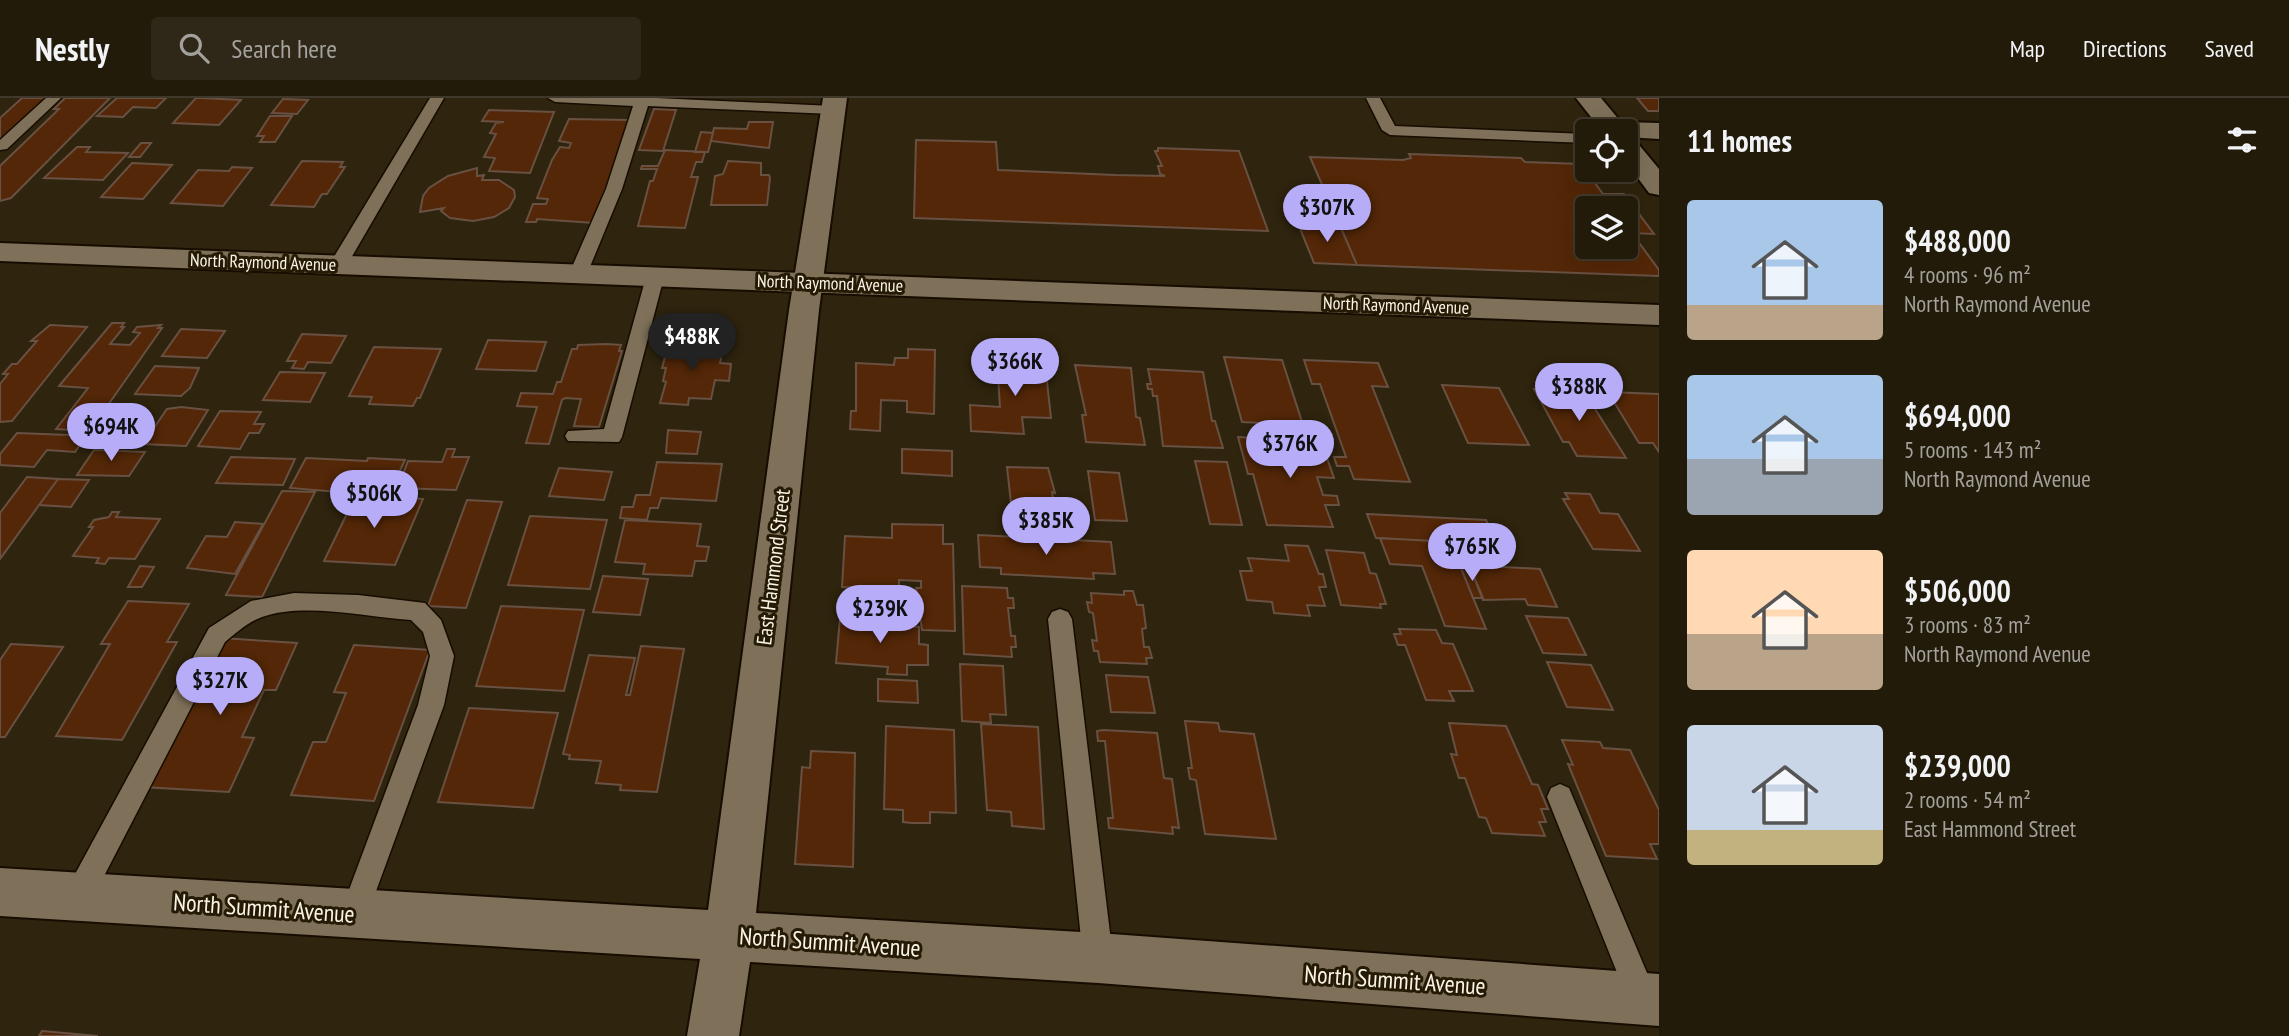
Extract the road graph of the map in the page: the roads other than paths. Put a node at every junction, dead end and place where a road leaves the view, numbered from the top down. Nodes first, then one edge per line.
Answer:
1 (54, 98) edge
2 (437, 98) edge
3 (555, 98) edge
4 (1373, 98) edge
5 (1588, 98) edge
6 (642, 101) junction
7 (834, 104) edge
8 (1605, 119) edge
9 (1659, 131) edge
10 (1638, 133) edge
11 (1575, 138) edge
12 (2, 146) dead end
13 (1638, 160) edge
14 (1659, 187) edge
15 (0, 252) edge
16 (338, 265) junction
17 (578, 274) junction
18 (655, 277) junction
19 (807, 282) junction
20 (1659, 316) edge
21 (575, 436) dead end
22 (1060, 619) dead end
23 (1560, 797) dead end
24 (0, 892) edge
25 (78, 897) junction
26 (354, 914) junction
27 (729, 935) junction
28 (1098, 958) junction
29 (1651, 1000) edge
30 (713, 1036) edge

1 - 12 lane
2 - 16 lane
3 - 6 lane
4 - 11 lane
5 - 8 street
6 - 7 lane
6 - 17 lane
7 - 19 street, East Hammond Street
9 - 10 street
13 - 14 street
15 - 16 street, North Raymond Avenue
16 - 17 street, North Raymond Avenue
17 - 18 street, North Raymond Avenue
18 - 19 street, North Raymond Avenue
18 - 21 lane
19 - 20 street, North Raymond Avenue
19 - 27 street, East Hammond Street
22 - 28 lane
23 - 29 lane
24 - 25 street, North Summit Avenue
25 - 26 street, North Summit Avenue
25 - 26 lane
26 - 27 street, North Summit Avenue
27 - 28 street, North Summit Avenue
27 - 30 street, East Hammond Street
28 - 29 street, North Summit Avenue

